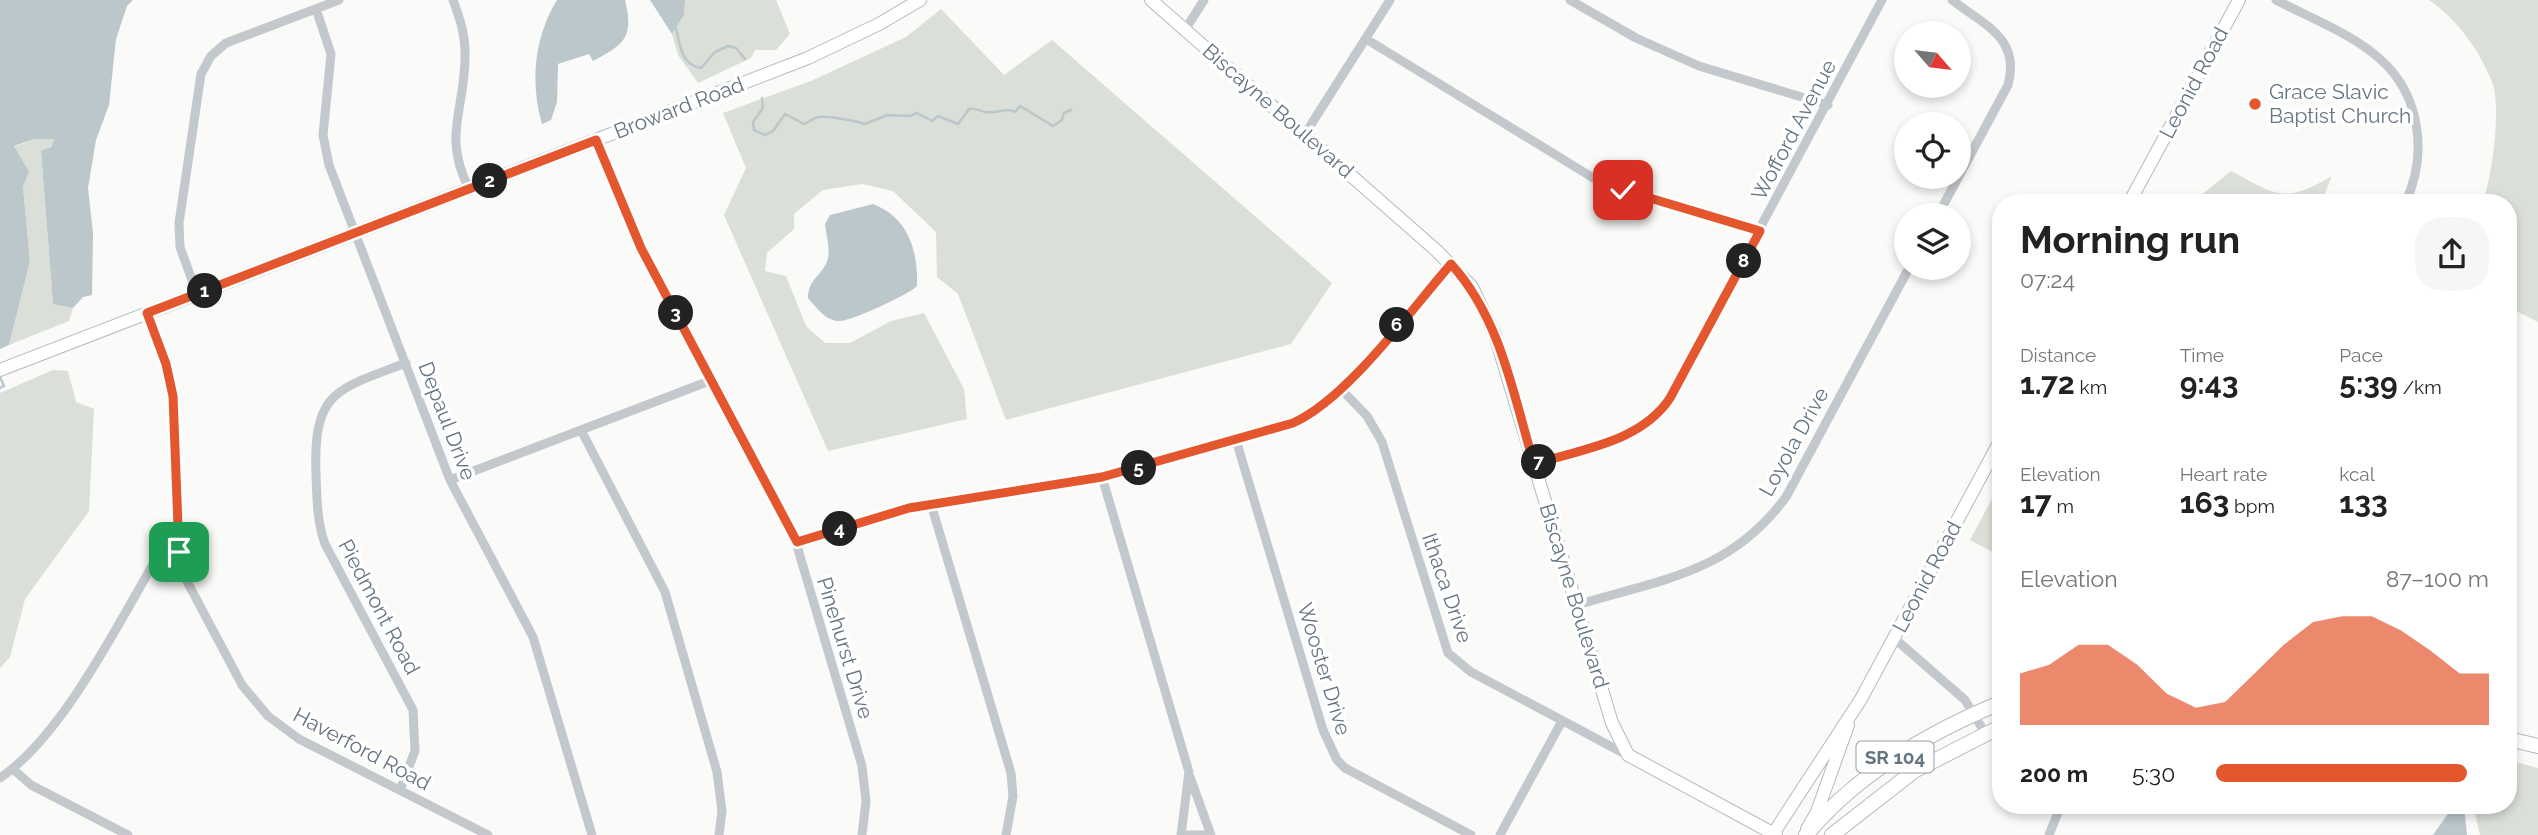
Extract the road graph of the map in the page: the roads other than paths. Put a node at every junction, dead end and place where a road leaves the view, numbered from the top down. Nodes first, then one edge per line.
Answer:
1 (339, 0) edge
2 (453, 0) edge
3 (920, 0) edge
4 (1151, 0) edge
5 (1204, 0) edge
6 (1390, 0) edge
7 (1570, 0) edge
8 (1882, 0) edge
9 (1952, 0) edge
10 (2239, 0) edge
11 (2276, 0) edge
12 (316, 9) junction
13 (1185, 30) junction
14 (1366, 39) junction
15 (1828, 105) junction
16 (1305, 135) junction
17 (596, 140) junction
18 (469, 189) junction
19 (2134, 194) edge
20 (2408, 194) edge
21 (1944, 203) edge
22 (1760, 231) junction
23 (356, 233) junction
24 (1451, 264) junction
25 (1903, 280) edge
26 (197, 294) junction
27 (147, 313) junction
28 (406, 363) junction
29 (0, 370) edge
30 (712, 380) junction
31 (1341, 389) junction
32 (581, 430) junction
33 (1236, 440) junction
34 (1992, 456) edge
35 (1534, 464) junction
36 (1102, 477) junction
37 (450, 480) junction
38 (931, 504) junction
39 (178, 532) junction
40 (797, 542) junction
41 (152, 566) junction
42 (182, 571) junction
43 (1577, 606) junction
44 (1894, 638) junction
45 (1992, 706) edge
46 (1853, 713) junction
47 (1973, 714) junction
48 (1562, 721) junction
49 (1992, 730) edge
50 (1985, 733) junction
51 (2517, 741) edge
52 (2538, 746) edge
53 (1628, 755) junction
54 (13, 769) junction
55 (1189, 772) junction
56 (0, 778) edge
57 (400, 790) junction
58 (2057, 814) edge
59 (128, 835) edge
60 (488, 835) edge
61 (592, 835) edge
62 (719, 835) edge
63 (862, 835) edge
64 (1006, 835) edge
65 (1184, 835) edge
66 (1209, 835) edge
67 (1471, 835) edge
68 (1500, 835) edge
69 (1774, 835) edge
70 (1805, 835) edge
71 (1832, 835) edge
72 (2049, 835) edge

1 - 12 street
2 - 18 street
3 - 17 street, Broward Road
4 - 13 street, Biscayne Boulevard
5 - 13 street
6 - 14 street
7 - 15 street
8 - 15 street, Wofford Avenue
9 - 21 street
10 - 19 street, Leonid Road
11 - 20 street
12 - 23 street, Depaul Drive
12 - 26 street
13 - 16 street, Biscayne Boulevard
14 - 16 street
14 - 22 street
15 - 22 street, Wofford Avenue
16 - 24 street, Biscayne Boulevard
17 - 18 street, Broward Road
17 - 30 street, Pinehurst Drive
18 - 23 street, Broward Road
22 - 35 street, Wofford Avenue
23 - 26 street, Broward Road
23 - 28 street, Depaul Drive
24 - 31 street
24 - 35 street, Biscayne Boulevard
25 - 43 street, Loyola Drive
26 - 27 street, Broward Road
27 - 29 street, Broward Road
27 - 39 street, Haverford Road
28 - 37 street, Depaul Drive
28 - 57 street, Piedmont Road
30 - 32 street
30 - 40 street, Pinehurst Drive
31 - 33 street
31 - 48 street, Ithaca Drive
32 - 37 street
32 - 62 street
33 - 36 street
33 - 67 street, Wooster Drive
34 - 44 street, Leonid Road
35 - 43 street, Biscayne Boulevard
36 - 38 street
36 - 55 street
37 - 61 street, Depaul Drive
38 - 40 street
38 - 64 street
39 - 41 street
39 - 42 street, Haverford Road
40 - 63 street, Pinehurst Drive
41 - 42 street
41 - 54 street
42 - 57 street, Haverford Road
43 - 53 street, Biscayne Boulevard
44 - 46 street, Leonid Road
44 - 47 street
45 - 47 main road, SR 104
46 - 69 street, Leonid Road
46 - 70 street, Leonid Road
47 - 50 street
47 - 70 main road, SR 104
48 - 53 street, Ithaca Drive
48 - 68 street
49 - 50 main road, SR 104
50 - 71 main road, SR 104
51 - 52 main road
53 - 69 street
54 - 56 street
54 - 59 street
55 - 65 street
55 - 66 street
57 - 60 street, Haverford Road
58 - 72 street
65 - 66 street

